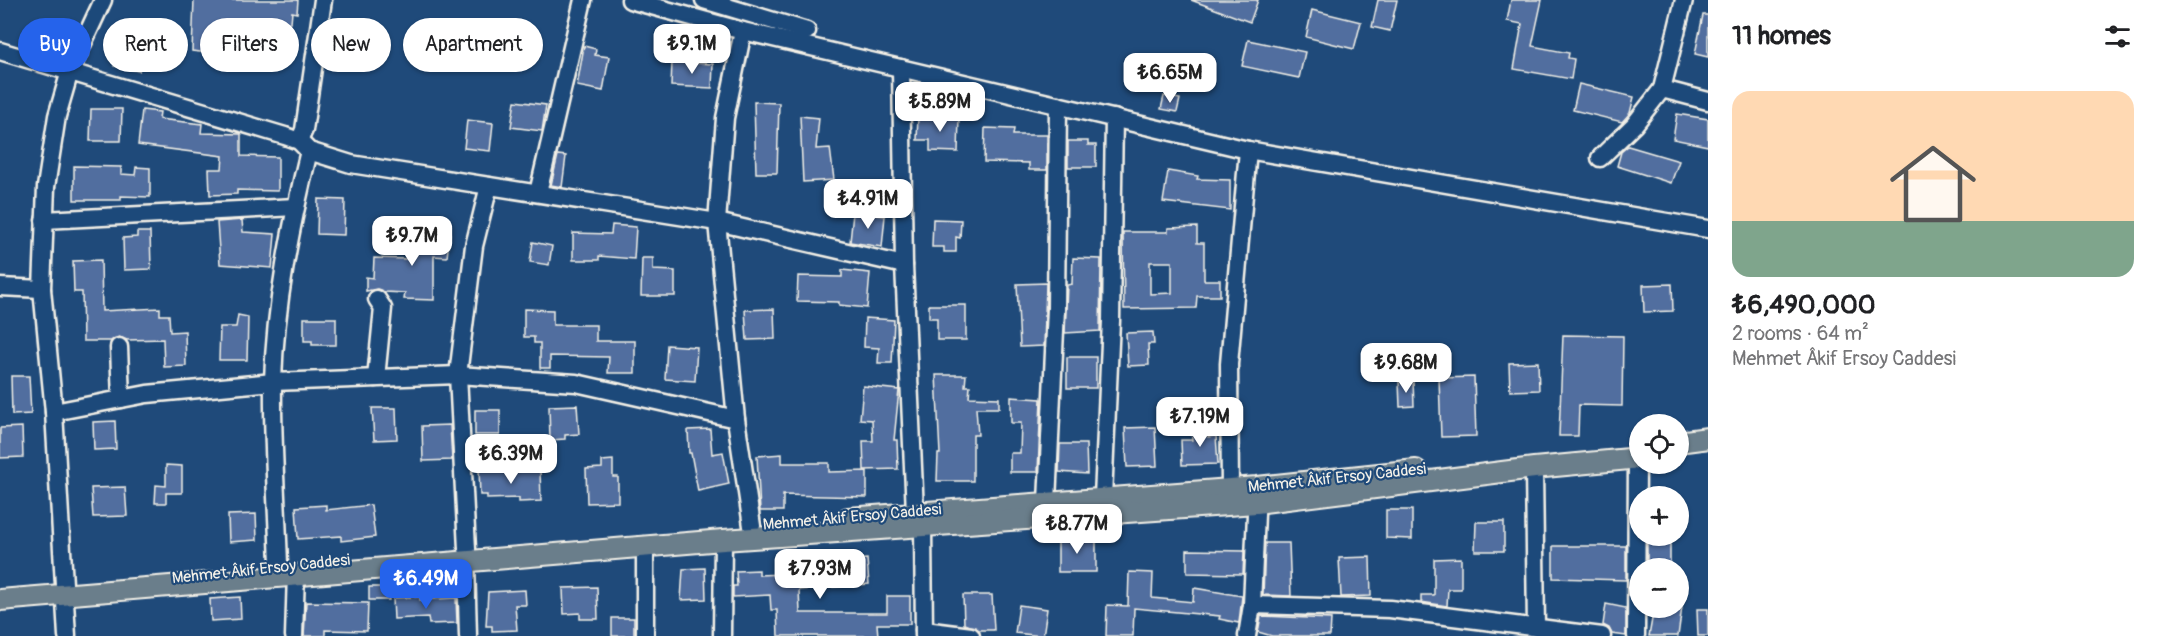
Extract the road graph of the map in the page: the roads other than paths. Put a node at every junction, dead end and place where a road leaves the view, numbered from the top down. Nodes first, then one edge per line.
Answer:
1 (103, 0) edge
2 (323, 0) edge
3 (584, 0) edge
4 (630, 0) edge
5 (704, 0) edge
6 (1684, 0) edge
7 (91, 26) edge
8 (743, 31) junction
9 (807, 31) dead end
10 (0, 51) edge
11 (18, 56) edge
12 (901, 68) junction
13 (70, 72) edge
14 (73, 72) edge
15 (1662, 89) junction
16 (1708, 101) edge
17 (1058, 105) junction
18 (1114, 118) junction
19 (304, 146) junction
20 (1248, 150) junction
21 (1600, 158) dead end
22 (489, 186) junction
23 (538, 193) junction
24 (296, 207) junction
25 (44, 220) junction
26 (717, 222) junction
27 (1708, 229) edge
28 (904, 265) junction
29 (0, 287) edge
30 (42, 289) junction
31 (377, 299) dead end
32 (119, 347) dead end
33 (458, 375) junction
34 (376, 378) junction
35 (273, 382) junction
36 (121, 399) junction
37 (54, 412) junction
38 (736, 419) junction
39 (1708, 438) edge
40 (1689, 441) edge
41 (1708, 452) edge
42 (1689, 453) edge
43 (1629, 455) edge
44 (1629, 455) edge
45 (1534, 468) junction
46 (1638, 474) edge
47 (1230, 489) junction
48 (1256, 495) junction
49 (1103, 497) junction
50 (1047, 502) junction
51 (919, 519) junction
52 (752, 526) junction
53 (723, 540) junction
54 (645, 546) junction
55 (466, 555) junction
56 (287, 569) junction
57 (66, 593) junction
58 (0, 600) edge
59 (1252, 605) junction
60 (1536, 628) junction
61 (924, 633) edge
62 (67, 636) edge
63 (294, 636) edge
64 (468, 636) edge
65 (645, 636) edge
66 (722, 636) edge
67 (971, 636) edge
68 (1247, 636) edge
69 (1602, 636) edge
70 (1636, 636) edge

1 - 7 street
2 - 19 street
3 - 23 street
4 - 8 street
5 - 9 street
6 - 15 street
8 - 12 street
8 - 26 street
10 - 11 street
12 - 17 street
12 - 28 street
13 - 25 street
14 - 19 street
15 - 16 street
15 - 21 street
17 - 18 street
17 - 50 street
18 - 20 street
18 - 49 street
19 - 22 street
19 - 24 street
20 - 27 street
20 - 47 street
22 - 23 street
22 - 33 street
23 - 26 street
24 - 25 street
24 - 35 street
25 - 30 street
26 - 28 street
26 - 38 street
28 - 51 street
29 - 30 street
30 - 37 street
31 - 34 street
32 - 36 street
33 - 34 street
33 - 38 street
33 - 55 street
34 - 35 street
35 - 36 street
35 - 56 street
36 - 37 street
37 - 57 street
38 - 52 street
39 - 40 main road
41 - 42 main road
43 - 45 main road, Mehmet Âkif Ersoy Caddesi
44 - 48 main road, Mehmet Âkif Ersoy Caddesi
45 - 48 main road, Mehmet Âkif Ersoy Caddesi
45 - 60 street
46 - 70 street
47 - 48 main road, Mehmet Âkif Ersoy Caddesi
47 - 49 main road, Mehmet Âkif Ersoy Caddesi
48 - 51 main road, Mehmet Âkif Ersoy Caddesi
48 - 59 street
49 - 50 main road, Mehmet Âkif Ersoy Caddesi
50 - 51 main road, Mehmet Âkif Ersoy Caddesi
51 - 52 main road, Mehmet Âkif Ersoy Caddesi
51 - 53 main road, Mehmet Âkif Ersoy Caddesi
51 - 61 street
52 - 55 main road, Mehmet Âkif Ersoy Caddesi
53 - 54 main road, Mehmet Âkif Ersoy Caddesi
53 - 66 street
54 - 55 main road, Mehmet Âkif Ersoy Caddesi
54 - 65 street
55 - 56 main road, Mehmet Âkif Ersoy Caddesi
55 - 64 street
56 - 57 main road, Mehmet Âkif Ersoy Caddesi
56 - 63 street
57 - 58 main road, Mehmet Âkif Ersoy Caddesi
57 - 62 street
59 - 60 street
59 - 68 street
60 - 69 street
61 - 67 street

